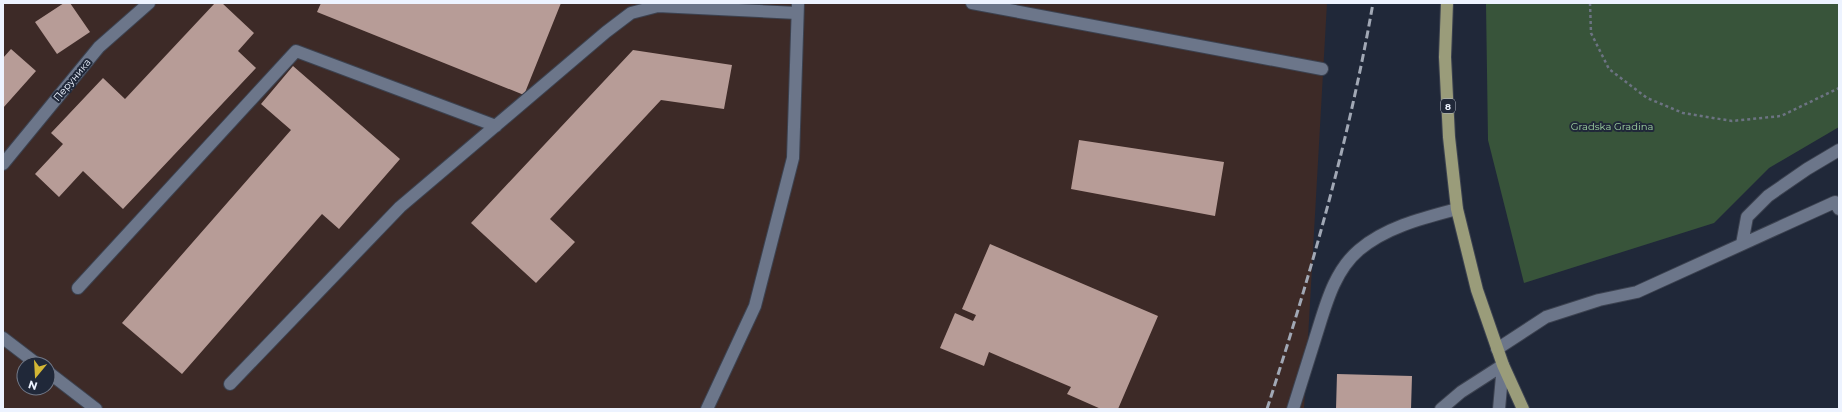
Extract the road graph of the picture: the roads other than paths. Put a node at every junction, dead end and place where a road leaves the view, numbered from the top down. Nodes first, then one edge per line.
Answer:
1 (149, 3) edge
2 (972, 3) edge
3 (1447, 3) edge
4 (797, 8) edge
5 (1322, 69) dead end
6 (496, 126) junction
7 (1839, 150) edge
8 (3, 164) edge
9 (1457, 209) junction
10 (1839, 209) edge
11 (1742, 244) junction
12 (78, 288) dead end
13 (3, 338) edge
14 (1497, 349) junction
15 (27, 356) edge
16 (1503, 365) junction
17 (56, 378) edge
18 (230, 384) dead end
19 (96, 409) edge
20 (707, 409) edge
21 (1293, 409) edge
22 (1441, 409) edge
23 (1499, 409) edge
24 (1523, 409) edge

1 - 8 street, Перуника
2 - 5 street
3 - 9 main road, 8
4 - 6 street
4 - 20 street
6 - 12 street
6 - 18 street
7 - 11 street
9 - 14 main road, 8
9 - 21 street
10 - 11 street
11 - 14 street
13 - 15 street
14 - 16 main road, 8
16 - 22 street
16 - 23 street
16 - 24 main road, 8
17 - 19 street

